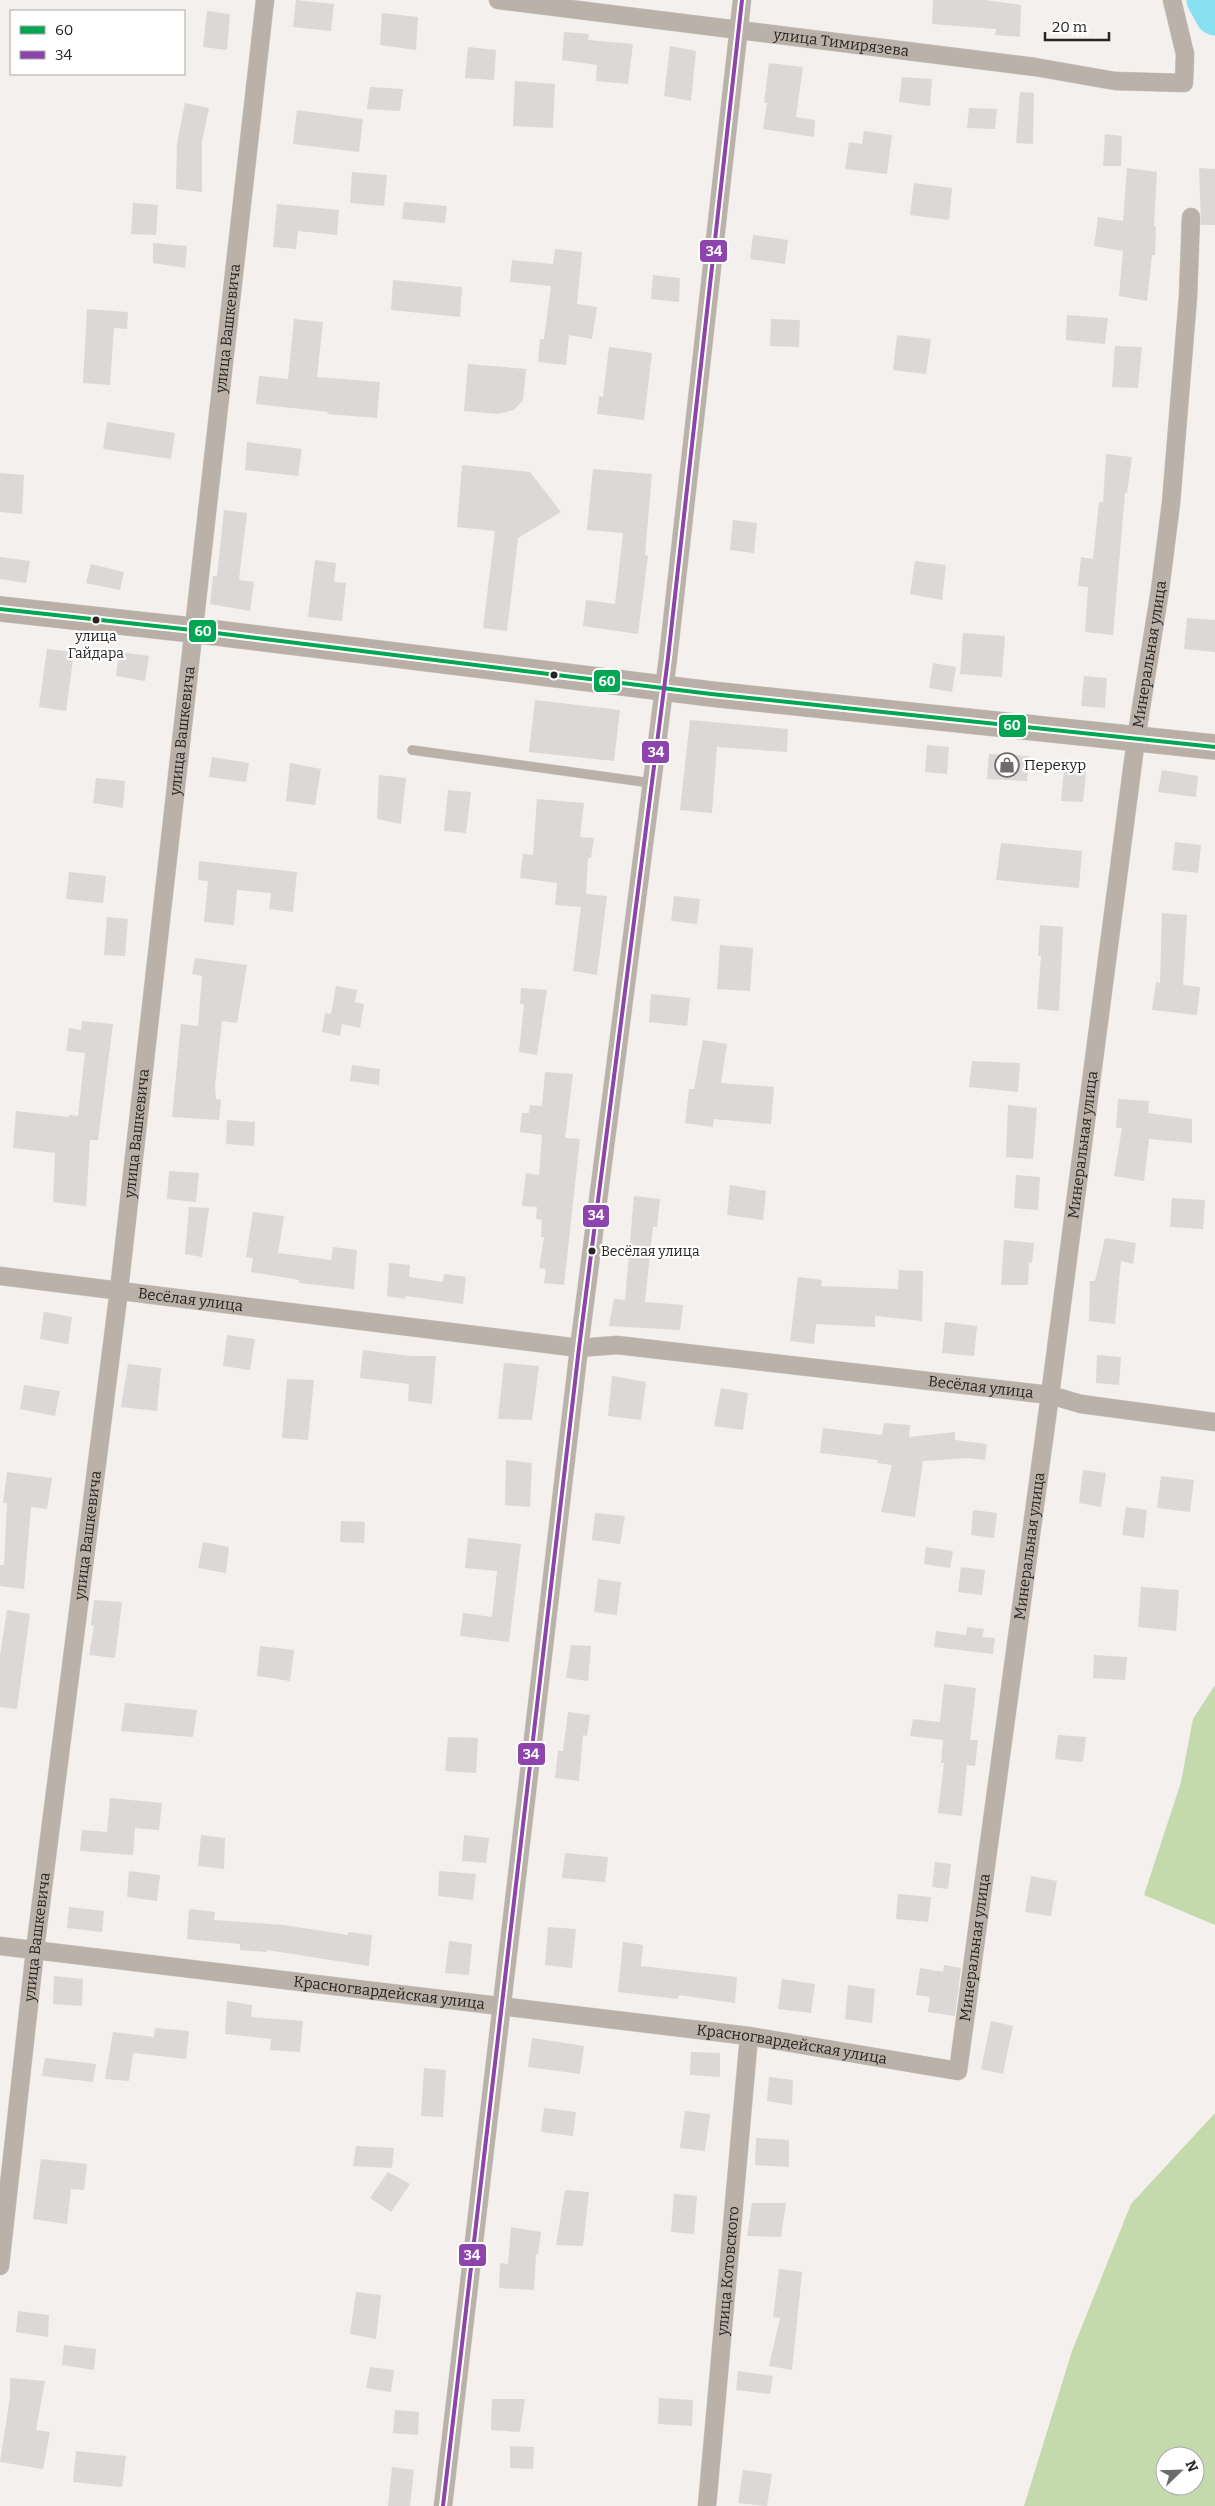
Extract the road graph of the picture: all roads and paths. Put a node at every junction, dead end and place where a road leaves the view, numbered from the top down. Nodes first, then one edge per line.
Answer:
1 (265, 0) edge
2 (498, 0) edge
3 (742, 0) edge
4 (1172, 0) edge
5 (739, 30) junction
6 (1191, 217) dead end
7 (0, 610) edge
8 (192, 630) junction
9 (664, 688) junction
10 (1136, 738) junction
11 (1215, 747) edge
12 (412, 750) dead end
13 (651, 784) junction
14 (0, 1276) edge
15 (119, 1290) junction
16 (579, 1348) junction
17 (1050, 1395) junction
18 (1215, 1422) edge
19 (0, 1946) edge
20 (35, 1950) junction
21 (502, 2006) junction
22 (748, 2036) junction
23 (958, 2071) joint
24 (0, 2266) edge
25 (442, 2506) edge
26 (707, 2506) edge

1 - 8 street, улица Вашкевича
2 - 5 street, улица Тимирязева
3 - 5 street
4 - 5 street, улица Тимирязева
5 - 9 street
6 - 10 street, Минеральная улица
7 - 8 main road
8 - 9 main road
8 - 15 street, улица Вашкевича
9 - 10 main road
9 - 13 street
10 - 11 main road
10 - 17 street, Минеральная улица
12 - 13 lane
13 - 16 street
14 - 15 street, Весёлая улица
15 - 16 street, Весёлая улица
15 - 20 street, улица Вашкевича
16 - 17 street, Весёлая улица
16 - 21 street
17 - 18 street, Весёлая улица
17 - 23 street, Минеральная улица
19 - 20 street, Красногвардейская улица
20 - 21 street, Красногвардейская улица
20 - 24 street, улица Вашкевича
21 - 22 street, Красногвардейская улица
21 - 25 street
22 - 23 street, Красногвардейская улица
22 - 26 street, улица Котовского

